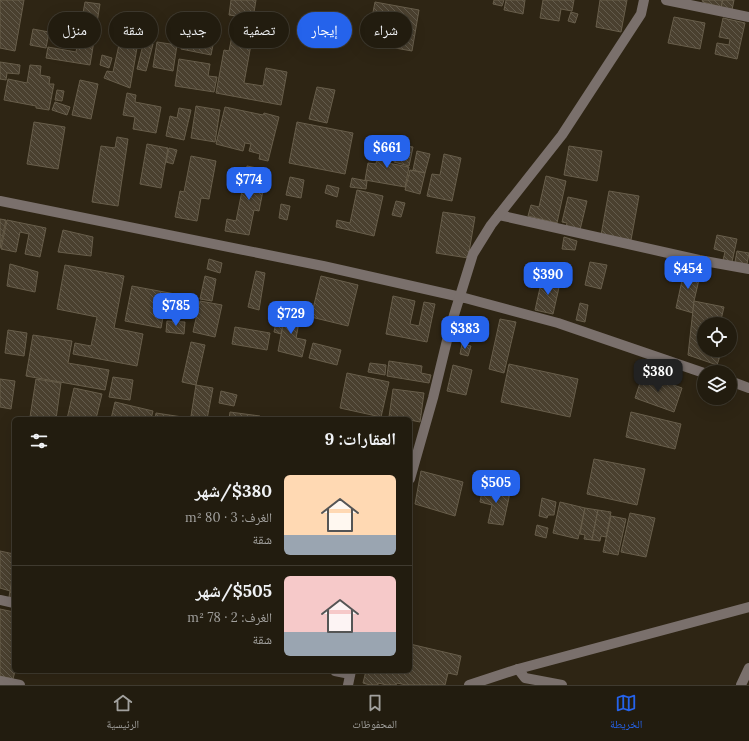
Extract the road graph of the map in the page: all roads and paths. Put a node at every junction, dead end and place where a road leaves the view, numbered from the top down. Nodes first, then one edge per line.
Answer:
1 (644, 0) edge
2 (666, 0) edge
3 (749, 17) edge
4 (0, 201) edge
5 (499, 215) junction
6 (749, 270) edge
7 (459, 297) junction
8 (697, 371) edge
9 (737, 384) edge
10 (749, 388) edge
11 (412, 472) edge
12 (0, 600) edge
13 (12, 603) edge
14 (749, 607) edge
15 (749, 668) edge
16 (518, 669) junction
17 (351, 673) edge
18 (0, 680) edge
19 (20, 685) edge
20 (348, 685) edge
21 (469, 685) edge
22 (562, 685) edge
23 (741, 685) edge

1 - 5 street
2 - 3 street
4 - 7 street
5 - 6 street
5 - 7 street
7 - 8 street
7 - 11 street
9 - 10 street
12 - 13 street
14 - 16 street
15 - 23 street
16 - 21 street
16 - 22 street
17 - 20 street
18 - 19 street

